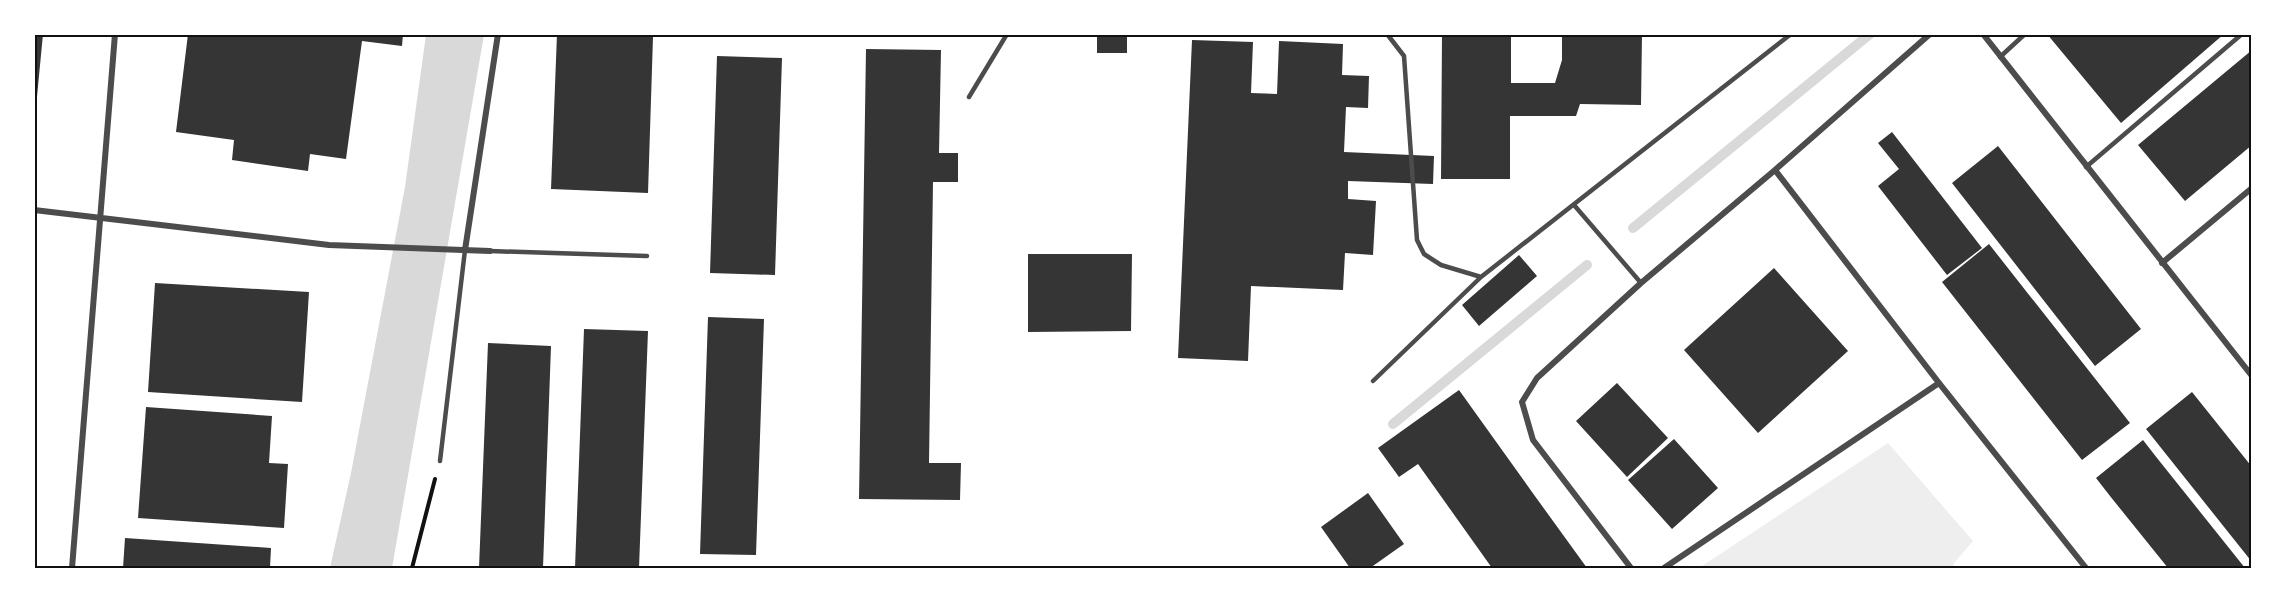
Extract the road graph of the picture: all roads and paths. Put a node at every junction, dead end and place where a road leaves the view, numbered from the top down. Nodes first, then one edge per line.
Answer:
1 (115, 34) edge
2 (498, 34) edge
3 (1007, 34) edge
4 (1387, 34) edge
5 (1791, 34) edge
6 (1930, 34) edge
7 (1983, 34) edge
8 (2025, 34) edge
9 (2242, 34) edge
10 (2000, 57) junction
11 (969, 97) dead end
12 (2086, 167) junction
13 (1775, 170) junction
14 (2252, 188) edge
15 (1574, 205) junction
16 (34, 210) edge
17 (100, 218) junction
18 (465, 250) junction
19 (490, 251) joint
20 (647, 256) dead end
21 (2162, 263) junction
22 (1481, 277) junction
23 (1641, 283) junction
24 (2252, 376) edge
25 (1373, 381) dead end
26 (1939, 383) junction
27 (440, 461) joint
28 (72, 568) edge
29 (412, 568) edge
30 (1631, 568) edge
31 (1664, 568) edge
32 (2086, 568) edge

1 - 17 street
2 - 18 street
3 - 11 lane
4 - 22 lane
5 - 15 lane
6 - 13 street
7 - 10 street
8 - 10 lane
9 - 12 lane
10 - 12 street
12 - 21 street
13 - 23 street
13 - 26 street
14 - 21 street
15 - 22 lane
15 - 23 lane
16 - 17 street
17 - 18 street
17 - 28 street
18 - 19 street
18 - 27 lane
19 - 20 lane
21 - 24 street
22 - 25 lane
23 - 30 street
26 - 31 street
26 - 32 street
27 - 29 path

